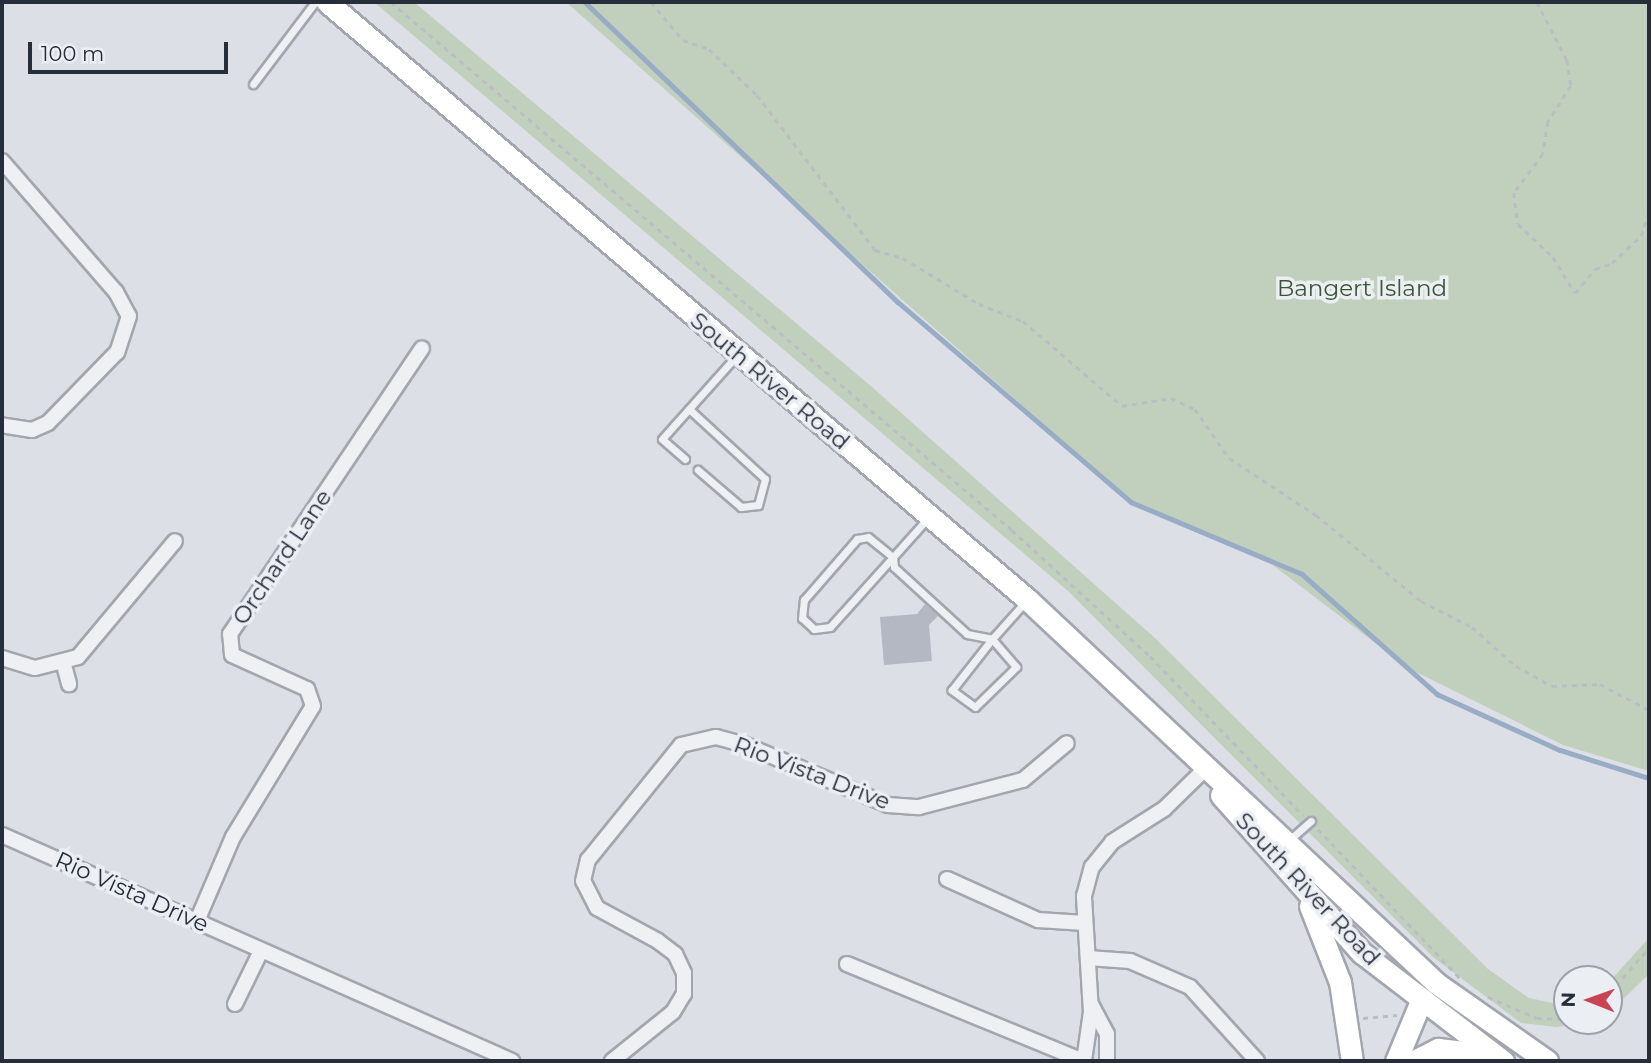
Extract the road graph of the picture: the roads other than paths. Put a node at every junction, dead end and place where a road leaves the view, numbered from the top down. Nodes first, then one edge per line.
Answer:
1 (315, 2) edge
2 (327, 2) edge
3 (253, 84) dead end
4 (2, 161) edge
5 (422, 348) dead end
6 (737, 354) junction
7 (689, 409) junction
8 (2, 425) edge
9 (685, 459) dead end
10 (698, 470) dead end
11 (930, 516) junction
12 (175, 541) dead end
13 (893, 557) junction
14 (1027, 600) junction
15 (992, 639) junction
16 (2, 658) edge
17 (64, 664) junction
18 (69, 684) dead end
19 (1067, 743) dead end
20 (1205, 769) junction
21 (1311, 821) road end
22 (2, 835) edge
23 (1282, 847) junction
24 (947, 879) dead end
25 (1301, 888) junction
26 (197, 921) junction
27 (1085, 923) junction
28 (261, 951) junction
29 (1088, 958) junction
30 (847, 964) dead end
31 (1091, 1002) junction
32 (235, 1004) dead end
33 (1416, 1011) junction
34 (1501, 1059) edge
35 (512, 1061) edge
36 (612, 1061) edge
37 (1084, 1061) edge
38 (1107, 1061) edge
39 (1258, 1061) edge
40 (1352, 1061) edge
41 (1396, 1061) edge
42 (1414, 1061) edge
43 (1530, 1061) edge
44 (1547, 1061) edge

1 - 3 lane
2 - 6 main road, South River Road
4 - 8 street
5 - 26 street, Orchard Lane
6 - 7 lane
6 - 11 main road, South River Road
7 - 9 lane
7 - 10 lane
11 - 13 lane
11 - 14 main road, South River Road
12 - 17 street
13 - 13 lane
13 - 15 lane
14 - 15 lane
14 - 20 main road, South River Road
15 - 15 lane
16 - 17 street
17 - 18 street
19 - 36 street, Rio Vista Drive
20 - 23 main road, South River Road
20 - 27 street
21 - 23 lane
22 - 26 street, Rio Vista Drive
23 - 25 main road, South River Road
23 - 33 main road
23 - 44 main road, South River Road
24 - 27 street
25 - 33 main road, South River Road
25 - 40 main road
26 - 28 street, Rio Vista Drive
27 - 29 street
28 - 32 street
28 - 35 street, Rio Vista Drive
29 - 31 street
29 - 39 street
30 - 37 street
31 - 37 street
31 - 38 street
33 - 34 main road, South River Road
33 - 41 main road
33 - 43 main road
34 - 42 main road

